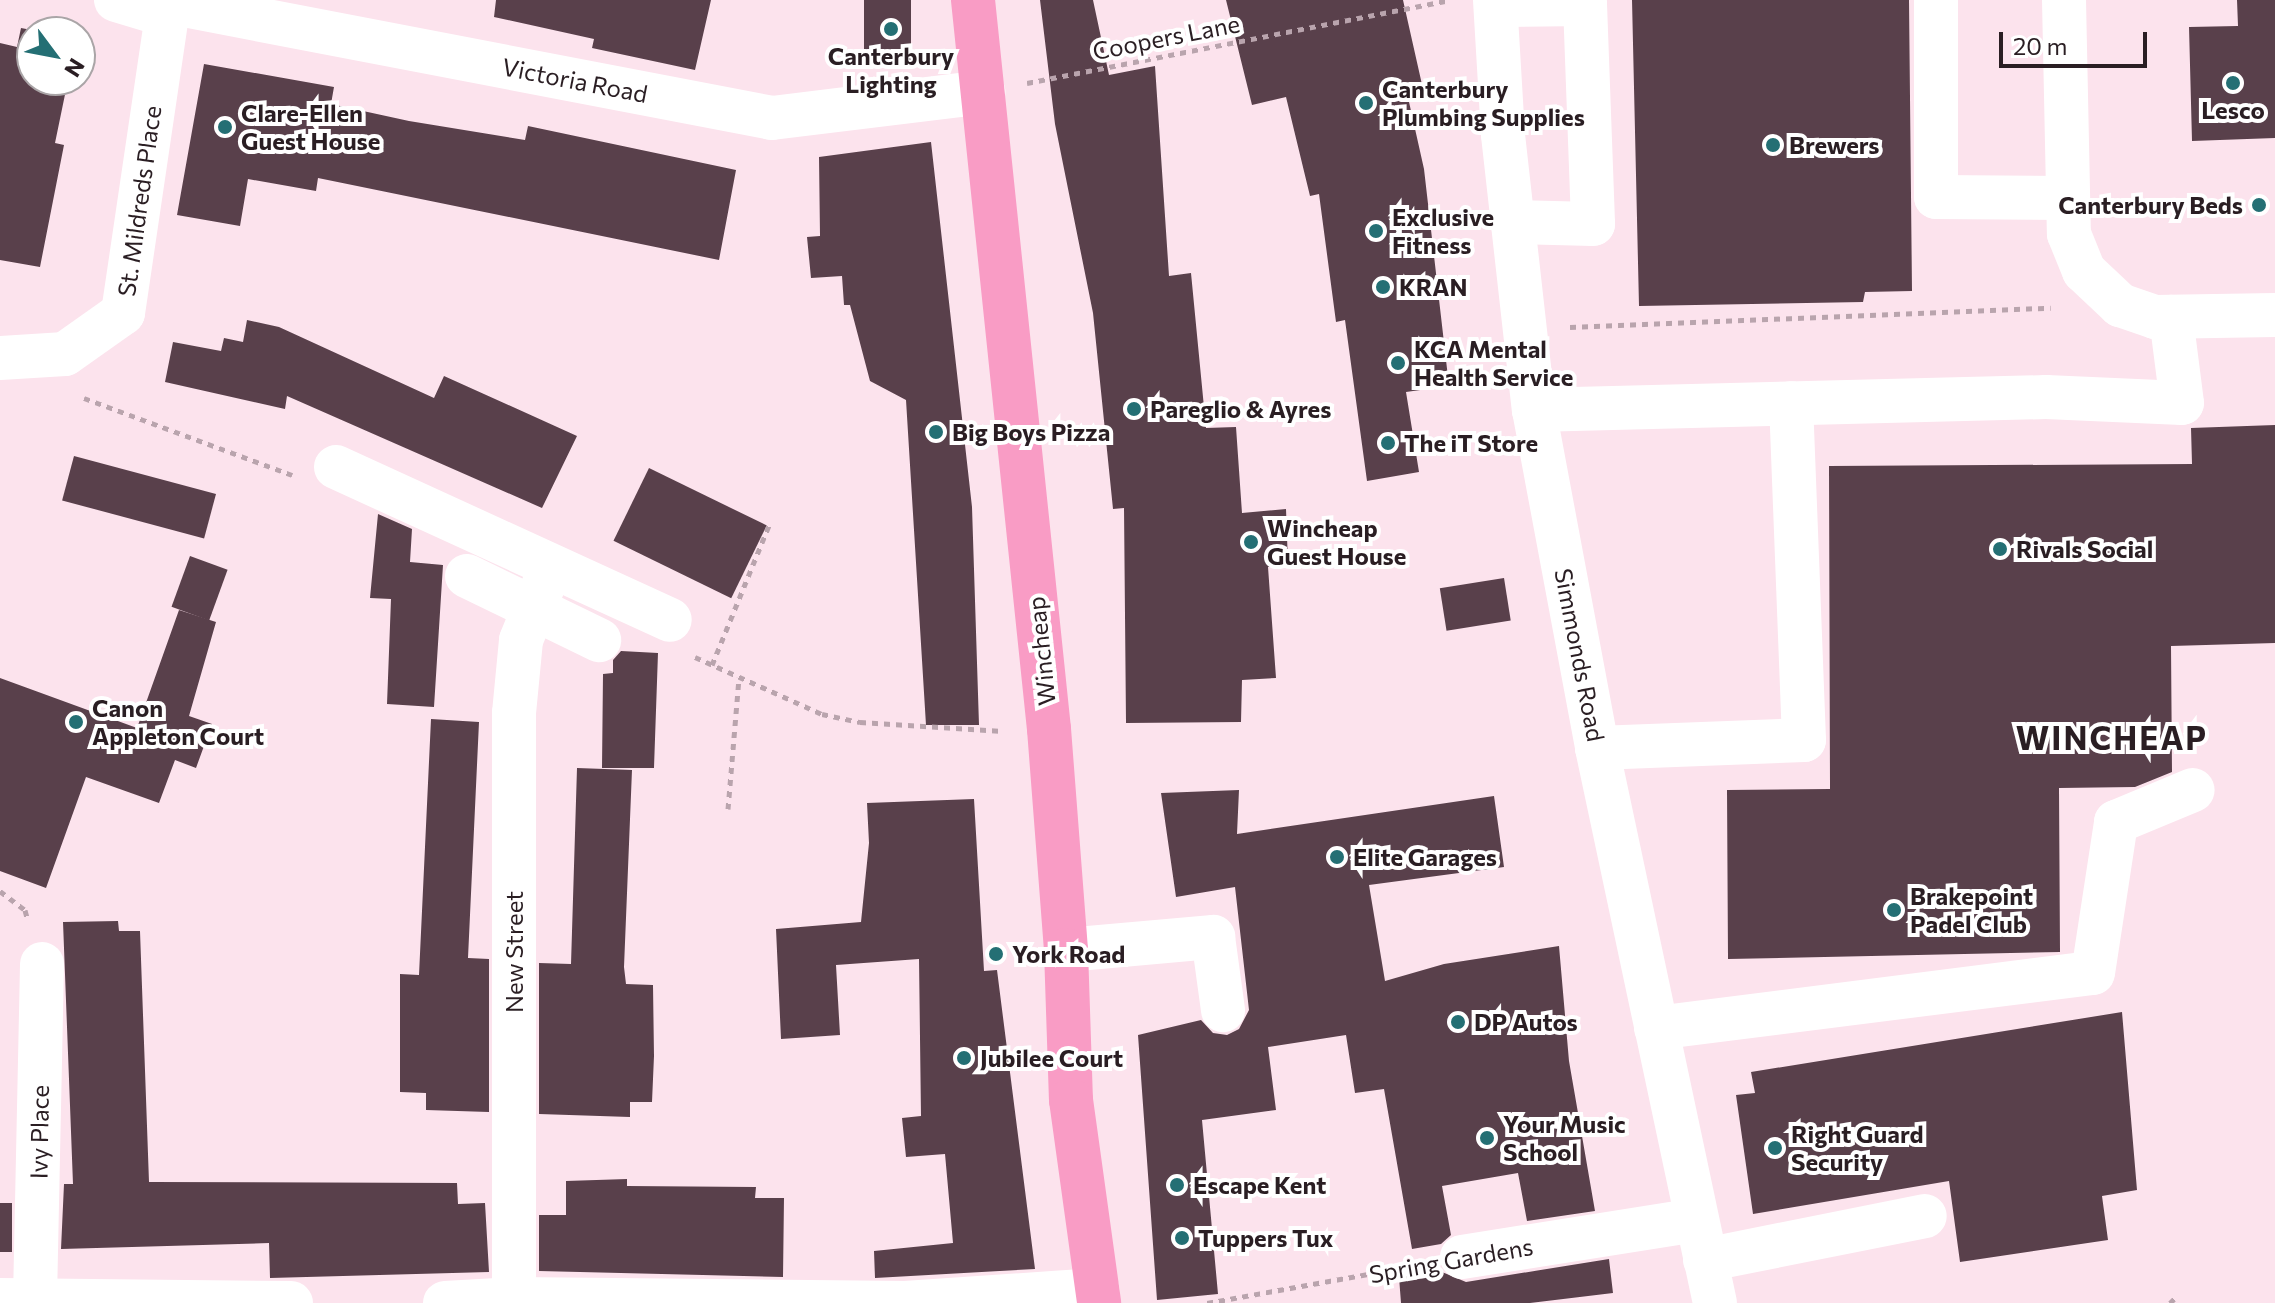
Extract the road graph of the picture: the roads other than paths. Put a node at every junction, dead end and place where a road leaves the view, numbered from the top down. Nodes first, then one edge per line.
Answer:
1 (116, 0) edge
2 (973, 0) edge
3 (1936, 0) edge
4 (2064, 0) edge
5 (1496, 2) edge
6 (168, 6) edge
7 (983, 92) junction
8 (2068, 198) junction
9 (1512, 222) junction
10 (2275, 315) edge
11 (2171, 317) junction
12 (0, 358) edge
13 (1791, 403) junction
14 (1534, 410) junction
15 (336, 467) dead end
16 (551, 567) junction
17 (467, 576) dead end
18 (533, 608) junction
19 (670, 620) dead end
20 (599, 640) dead end
21 (1597, 748) junction
22 (2193, 790) dead end
23 (1066, 950) junction
24 (42, 964) dead end
25 (1223, 1010) dead end
26 (1656, 1028) junction
27 (1925, 1216) dead end
28 (1701, 1240) junction
29 (1462, 1257) road end
30 (1098, 1296) edge
31 (514, 1299) junction
32 (18, 1300) edge
33 (245, 1303) edge
34 (291, 1303) edge
35 (445, 1303) edge
36 (1715, 1303) edge

1 - 6 street, Victoria Road
2 - 7 highway, Wincheap
3 - 8 street
4 - 8 street
5 - 9 street, Simmonds Road
5 - 9 street
6 - 7 street, Victoria Road
6 - 12 street, St. Mildreds Place
7 - 23 highway, Wincheap
8 - 11 street
9 - 14 street, Simmonds Road
10 - 11 street
11 - 13 street
13 - 14 street
13 - 21 street
14 - 21 street, Simmonds Road
15 - 16 street
16 - 18 street, New Street
16 - 19 street
17 - 18 street
18 - 20 street
18 - 31 street, New Street
21 - 26 street, Simmonds Road
22 - 26 street
23 - 25 street
23 - 30 highway, Wincheap
24 - 32 street, Ivy Place
26 - 28 street, Simmonds Road
27 - 28 street, Spring Gardens
28 - 29 street, Spring Gardens
28 - 36 street, Simmonds Road
30 - 31 street
31 - 35 street
32 - 33 street
33 - 34 street

